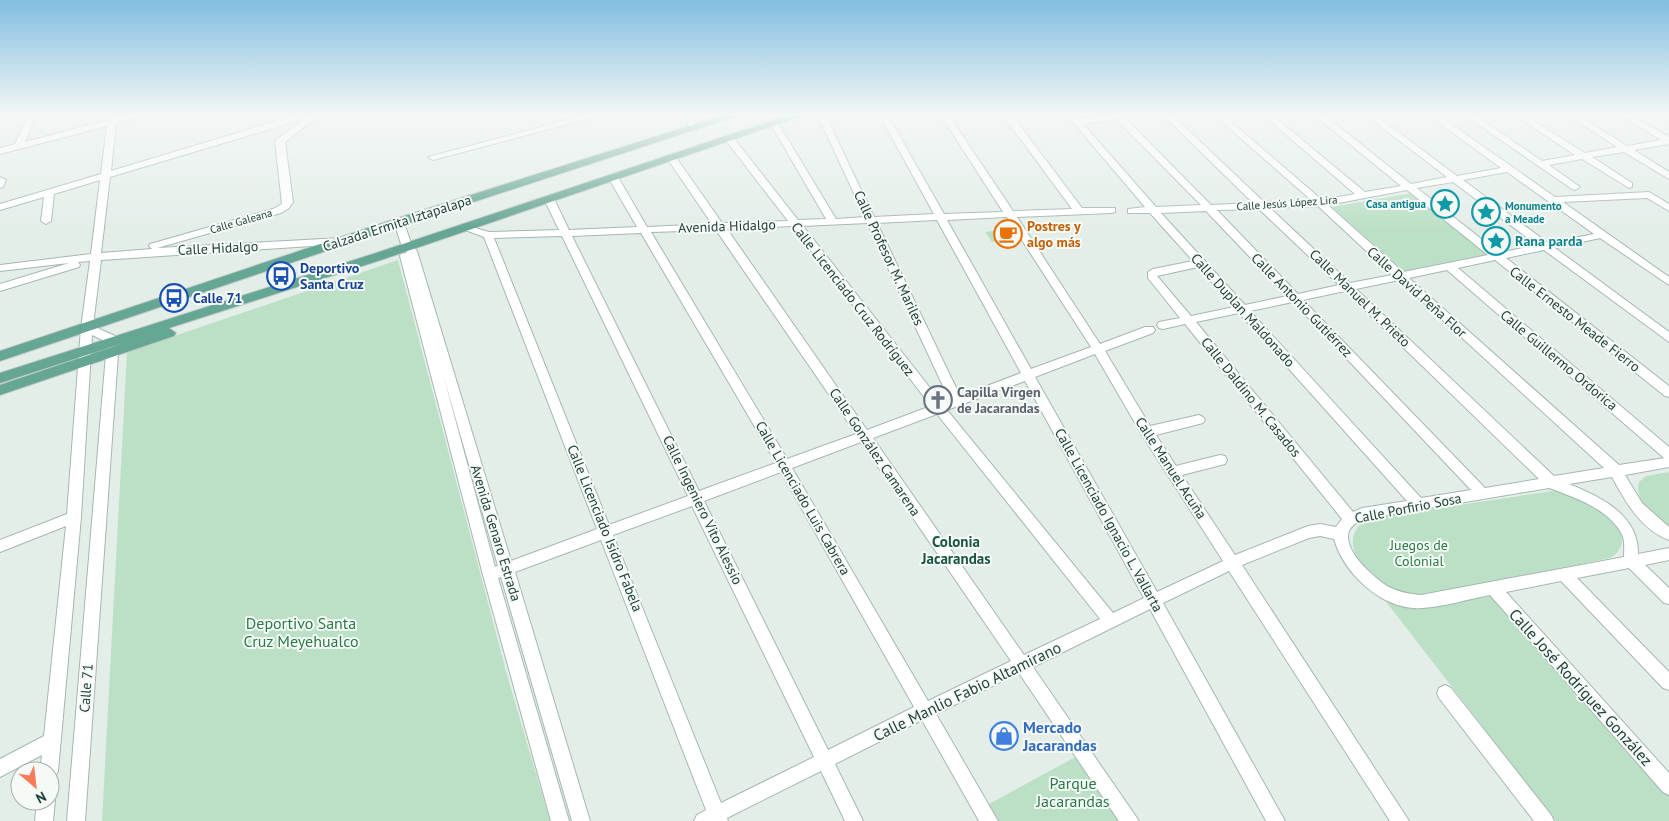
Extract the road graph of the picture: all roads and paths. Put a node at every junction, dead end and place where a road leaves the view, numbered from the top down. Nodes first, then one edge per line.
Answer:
1 (107, 152) edge
2 (181, 152) edge
3 (282, 152) edge
4 (451, 152) edge
5 (619, 152) edge
6 (688, 152) edge
7 (740, 152) edge
8 (791, 152) edge
9 (839, 152) edge
10 (904, 152) edge
11 (969, 152) edge
12 (1035, 152) edge
13 (1103, 152) edge
14 (1153, 152) edge
15 (1206, 152) edge
16 (1262, 152) edge
17 (1312, 152) edge
18 (1365, 152) edge
19 (1419, 152) edge
20 (1485, 152) edge
21 (1523, 152) edge
22 (1577, 152) edge
23 (1603, 152) edge
24 (1633, 152) edge
25 (1583, 156) junction
26 (433, 157) dead end
27 (672, 158) junction
28 (1540, 164) junction
29 (1509, 169) junction
30 (104, 175) junction
31 (1669, 176) edge
32 (612, 177) junction
33 (1455, 179) junction
34 (1629, 185) dead end
35 (1410, 187) junction
36 (1575, 187) dead end
37 (49, 192) junction
38 (1364, 196) junction
39 (549, 199) junction
40 (1554, 200) junction
41 (1320, 202) junction
42 (1262, 205) junction
43 (0, 207) edge
44 (1208, 207) junction
45 (1669, 208) edge
46 (1111, 210) dead end
47 (1153, 210) junction
48 (1132, 211) dead end
49 (1080, 212) junction
50 (1010, 215) junction
51 (940, 218) junction
52 (871, 220) junction
53 (46, 221) dead end
54 (398, 222) junction
55 (833, 222) junction
56 (794, 223) junction
57 (720, 226) junction
58 (465, 228) junction
59 (645, 229) junction
60 (566, 233) junction
61 (1602, 234) junction
62 (488, 235) junction
63 (342, 241) junction
64 (407, 247) junction
65 (1546, 247) junction
66 (132, 253) junction
67 (1497, 257) junction
68 (94, 258) junction
69 (1199, 263) junction
70 (1449, 266) junction
71 (0, 268) edge
72 (1399, 276) junction
73 (1669, 282) edge
74 (1348, 287) junction
75 (0, 288) edge
76 (1295, 298) junction
77 (1243, 308) junction
78 (1187, 319) junction
79 (1163, 324) dead end
80 (87, 328) junction
81 (1149, 330) dead end
82 (1669, 338) edge
83 (113, 346) junction
84 (1098, 348) junction
85 (86, 355) junction
86 (0, 356) edge
87 (1028, 374) junction
88 (0, 378) edge
89 (0, 390) edge
90 (1669, 393) edge
91 (956, 402) junction
92 (939, 408) junction
93 (1199, 420) dead end
94 (1147, 432) junction
95 (864, 436) junction
96 (1669, 454) edge
97 (1220, 460) dead end
98 (1669, 462) edge
99 (784, 466) junction
100 (1616, 471) junction
101 (1173, 472) junction
102 (1552, 483) junction
103 (1483, 494) junction
104 (697, 498) junction
105 (1419, 505) junction
106 (74, 517) junction
107 (1350, 518) junction
108 (607, 532) junction
109 (1341, 534) junction
110 (1669, 534) edge
111 (0, 546) edge
112 (1669, 554) edge
113 (1631, 561) junction
114 (1232, 563) junction
115 (506, 569) junction
116 (1564, 574) junction
117 (490, 575) junction
118 (1493, 588) junction
119 (1669, 598) edge
120 (1154, 602) junction
121 (1111, 622) junction
122 (1021, 666) junction
123 (1669, 684) edge
124 (1445, 693) dead end
125 (926, 710) junction
126 (52, 741) junction
127 (50, 761) edge
128 (825, 761) junction
129 (0, 768) edge
130 (1669, 786) edge
131 (713, 819) edge
132 (76, 821) edge
133 (560, 821) edge
134 (581, 821) edge
135 (854, 821) edge
136 (989, 821) edge
137 (1130, 821) edge
138 (1276, 821) edge
139 (1400, 821) edge
140 (1545, 821) edge

1 - 30 street, Calle 71
2 - 30 street
3 - 66 street, Calle Galeana
4 - 26 street
5 - 54 main road, Calzada Ermita Iztapalapa
6 - 27 main road, Calzada Ermita Iztapalapa
7 - 56 street, Calle Licenciado Cruz Rodríguez
8 - 55 street
9 - 52 street, Calle Profesor M. Mariles
10 - 51 street, Calle Licenciado Ignacio L. Vallarta
11 - 50 street, Calle Manuel Acuña
12 - 49 street
13 - 47 street, Calle Duplan Maldonado
14 - 44 street, Calle Antonio Gutiérrez
15 - 42 street, Calle Manuel M. Prieto
16 - 41 street, Calle David Peña Flor
17 - 38 street
18 - 35 street, Calle Ernesto Meade Fierro
19 - 33 street
20 - 29 street
21 - 28 street
22 - 25 street
23 - 25 street
24 - 31 street
25 - 28 street
25 - 34 street
27 - 32 main road, Calzada Ermita Iztapalapa
27 - 57 street, Calle González Camarena
28 - 36 street
29 - 33 street, Calle Jesús López Lira
29 - 40 street
30 - 37 street
30 - 68 street, Calle 71
32 - 39 main road, Calzada Ermita Iztapalapa
32 - 59 street, Calle Licenciado Luis Cabrera
33 - 35 street, Calle Jesús López Lira
33 - 65 street
35 - 38 street, Calle Jesús López Lira
35 - 67 street, Calle Ernesto Meade Fierro
37 - 43 street
37 - 53 street
38 - 41 street, Calle Jesús López Lira
39 - 58 main road, Calzada Ermita Iztapalapa
39 - 60 street, Calle Ingeniero Vito Alessio
40 - 45 street
40 - 61 street
41 - 42 street, Calle Jesús López Lira
41 - 72 street, Calle David Peña Flor
42 - 44 street, Calle Jesús López Lira
42 - 74 street, Calle Manuel M. Prieto
44 - 47 street, Calle Jesús López Lira
44 - 76 street, Calle Antonio Gutiérrez
46 - 49 street, Avenida Hidalgo
47 - 48 street, Calle Jesús López Lira
47 - 69 street, Calle Duplan Maldonado
49 - 50 street, Avenida Hidalgo
50 - 51 street, Avenida Hidalgo
50 - 84 street, Calle Manuel Acuña
51 - 52 street, Avenida Hidalgo
51 - 87 street, Calle Licenciado Ignacio L. Vallarta
52 - 55 street, Avenida Hidalgo
52 - 91 street, Calle Profesor M. Mariles
54 - 63 main road, Calzada Ermita Iztapalapa
54 - 64 street, Avenida Genaro Estrada
55 - 56 street, Avenida Hidalgo
56 - 57 street, Avenida Hidalgo
56 - 92 street, Calle Licenciado Cruz Rodríguez
57 - 59 street, Avenida Hidalgo
57 - 95 street, Calle González Camarena
58 - 62 street, Avenida Hidalgo
58 - 64 main road, Calzada Ermita Iztapalapa
59 - 60 street, Avenida Hidalgo
59 - 99 street, Calle Licenciado Luis Cabrera
60 - 62 street, Avenida Hidalgo
60 - 104 street, Calle Ingeniero Vito Alessio
61 - 65 street
61 - 73 street
62 - 108 street, Calle Licenciado Isidro Fabela
63 - 66 street, Calle Hidalgo
63 - 80 main road, Calzada Ermita Iztapalapa
64 - 83 main road, Calzada Ermita Iztapalapa
64 - 115 street, Avenida Genaro Estrada
64 - 117 street, Avenida Genaro Estrada
65 - 67 street
65 - 82 street
66 - 68 street, Calle Hidalgo
67 - 70 street
67 - 90 street, Calle Ernesto Meade Fierro
68 - 71 street
68 - 75 street
68 - 80 street, Calle 71
69 - 77 street, Calle Duplan Maldonado
69 - 78 street, Calle Daldino M. Casados
70 - 72 street
70 - 96 street, Calle Guillermo Ordorica
72 - 74 street
72 - 100 street, Calle David Peña Flor
74 - 76 street
74 - 102 street, Calle Manuel M. Prieto
76 - 77 street
76 - 103 street, Calle Antonio Gutiérrez
77 - 78 street
77 - 105 street, Calle Duplan Maldonado
78 - 79 street
78 - 107 street, Calle Daldino M. Casados
80 - 83 street
80 - 85 street, Calle 71
80 - 86 main road, Calzada Ermita Iztapalapa
81 - 84 street
83 - 85 main road, Calzada Ermita Iztapalapa
83 - 132 street, Calle 71
84 - 87 street
84 - 94 street, Calle Manuel Acuña
85 - 88 main road, Calzada Ermita Iztapalapa
85 - 89 main road, Calzada Ermita Iztapalapa
85 - 106 street, Calle 71
87 - 91 street
87 - 120 street, Calle Licenciado Ignacio L. Vallarta
91 - 92 street
92 - 95 street
92 - 121 street, Calle Licenciado Cruz Rodríguez
93 - 94 street
94 - 101 street, Calle Manuel Acuña
95 - 99 street
95 - 122 street, Calle González Camarena
97 - 101 street
98 - 100 street, Calle Porfirio Sosa
99 - 104 street
99 - 125 street, Calle Licenciado Luis Cabrera
100 - 102 street, Calle Porfirio Sosa
100 - 110 street
101 - 114 street, Calle Manuel Acuña
102 - 103 street, Calle Porfirio Sosa
102 - 113 street
103 - 105 street, Calle Porfirio Sosa
104 - 108 street
104 - 128 street, Calle Ingeniero Vito Alessio
105 - 107 street, Calle Porfirio Sosa
106 - 111 street
106 - 126 street, Calle 71
107 - 109 street, Calle Porfirio Sosa
108 - 115 street
108 - 131 street, Calle Licenciado Isidro Fabela
109 - 114 street, Calle Manlio Fabio Altamirano
109 - 118 street, Calle Porfirio Sosa
112 - 113 street, Calle Porfirio Sosa
113 - 116 street, Calle Porfirio Sosa
113 - 119 street
114 - 120 street, Calle Manlio Fabio Altamirano
114 - 139 street, Calle Manuel Acuña
115 - 117 street
115 - 134 street, Avenida Genaro Estrada
116 - 118 street, Calle Porfirio Sosa
116 - 123 street
117 - 133 street, Avenida Genaro Estrada
118 - 130 street, Calle José Rodríguez González
120 - 121 street, Calle Manlio Fabio Altamirano
120 - 138 street, Calle Licenciado Ignacio L. Vallarta
121 - 122 street, Calle Manlio Fabio Altamirano
122 - 125 street, Calle Manlio Fabio Altamirano
122 - 137 street, Calle González Camarena
124 - 140 street
125 - 128 street, Calle Manlio Fabio Altamirano
125 - 136 street, Calle Licenciado Luis Cabrera
126 - 127 street, Calle 71
126 - 129 street
128 - 131 street, Calle Manlio Fabio Altamirano
128 - 135 street, Calle Ingeniero Vito Alessio

